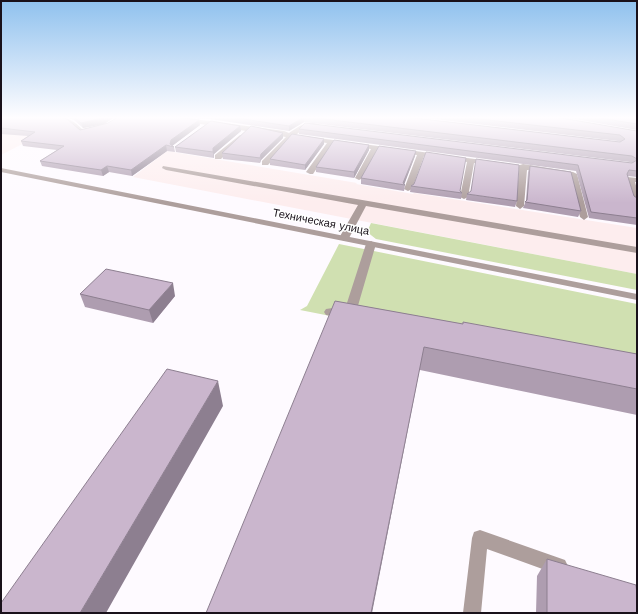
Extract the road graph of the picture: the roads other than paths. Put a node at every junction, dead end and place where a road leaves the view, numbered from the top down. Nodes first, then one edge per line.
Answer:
1 (231, 146) edge
2 (281, 146) edge
3 (329, 146) edge
4 (366, 146) edge
5 (376, 147) junction
6 (422, 153) junction
7 (218, 157) dead end
8 (471, 160) junction
9 (264, 163) dead end
10 (523, 166) junction
11 (166, 168) dead end
12 (1, 170) edge
13 (310, 172) dead end
14 (359, 178) dead end
15 (637, 180) edge
16 (408, 189) dead end
17 (464, 197) dead end
18 (637, 202) edge
19 (362, 203) junction
20 (520, 206) dead end
21 (584, 217) dead end
22 (344, 238) junction
23 (372, 244) junction
24 (637, 250) edge
25 (637, 297) edge
26 (330, 312) edge
27 (577, 572) edge
28 (472, 613) edge

1 - 7 street
2 - 9 street
3 - 13 street
4 - 5 street
5 - 6 street
5 - 14 street
6 - 8 street
6 - 16 street
8 - 10 street
8 - 17 street
10 - 20 street
10 - 21 street
11 - 19 street
12 - 22 street, Техническая улица
15 - 18 street
19 - 22 street
19 - 24 street
22 - 23 street, Техническая улица
23 - 25 street, Техническая улица
23 - 26 street
27 - 28 street

